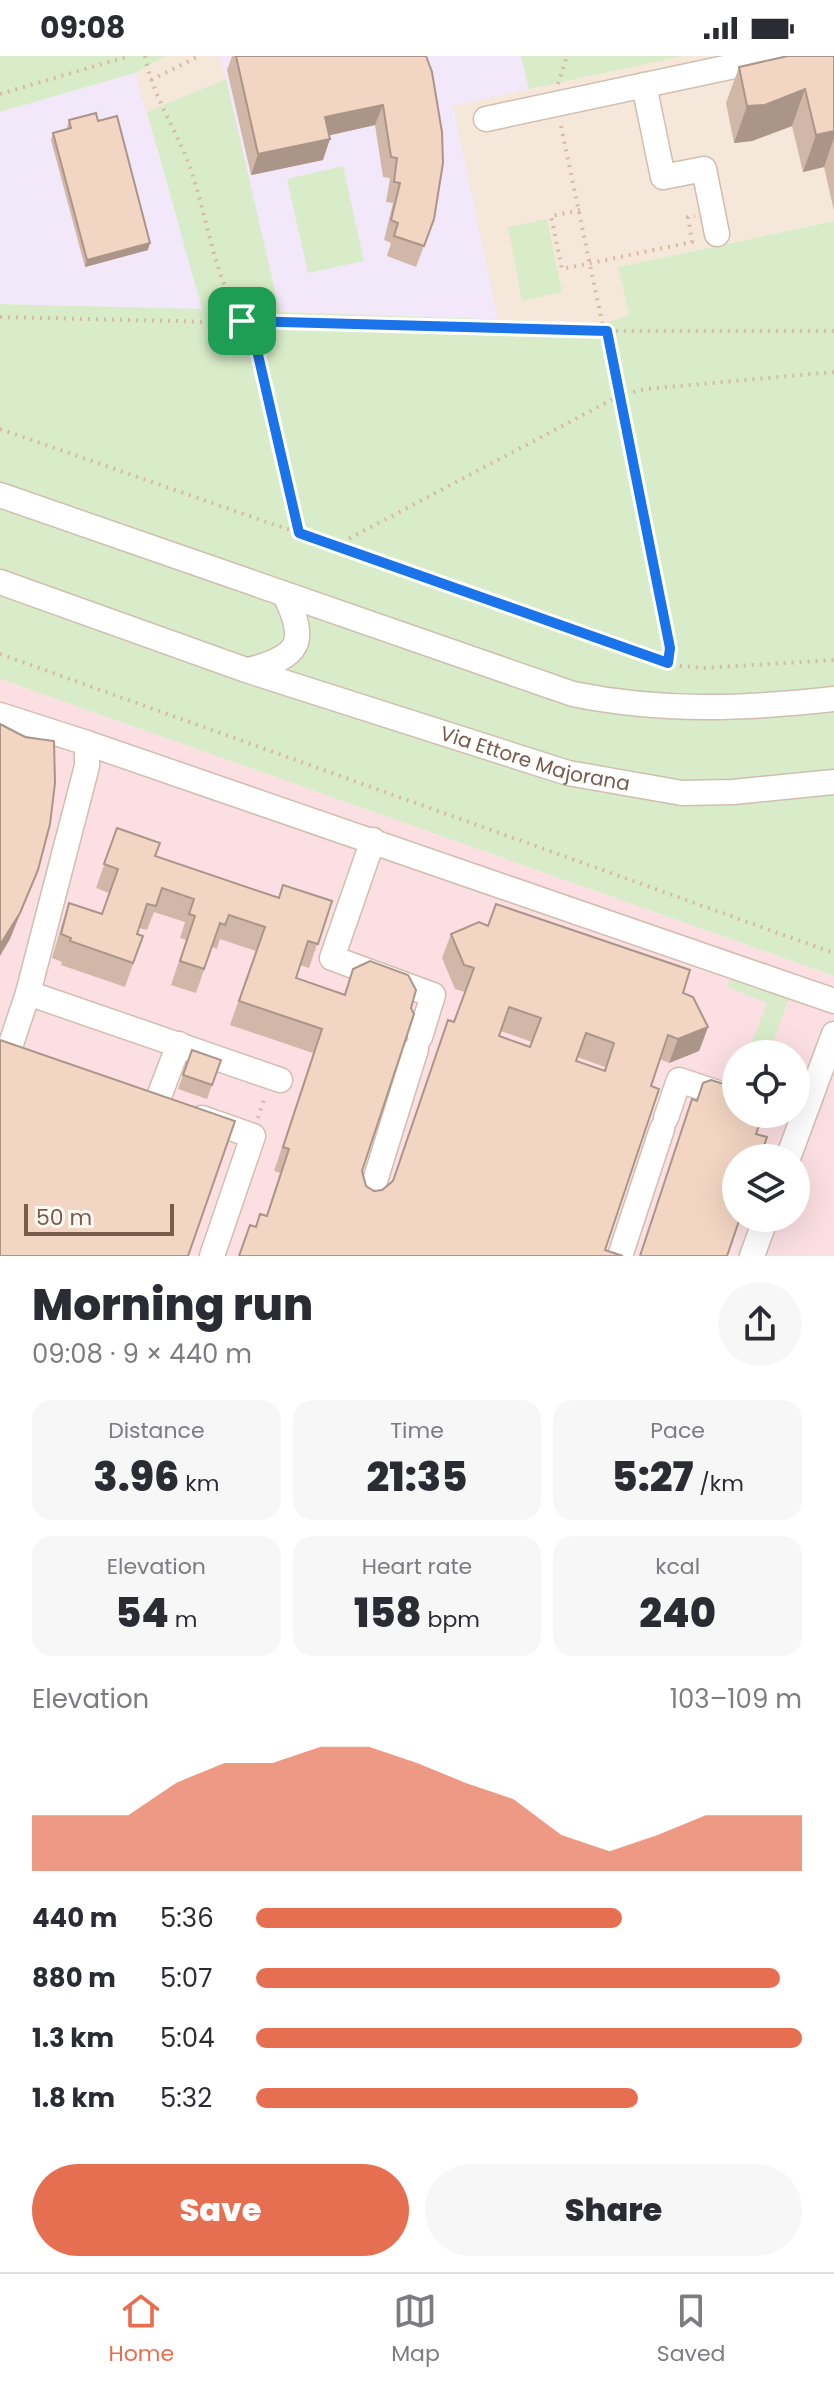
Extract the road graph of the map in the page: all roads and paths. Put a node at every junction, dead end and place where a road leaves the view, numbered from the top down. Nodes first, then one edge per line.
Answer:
1 (129, 56) edge
2 (145, 56) edge
3 (199, 56) edge
4 (567, 56) edge
5 (781, 56) edge
6 (150, 81) junction
7 (644, 85) junction
8 (558, 86) dead end
9 (0, 94) edge
10 (486, 119) dead end
11 (561, 126) dead end
12 (580, 210) junction
13 (715, 223) joint
14 (591, 263) junction
15 (0, 317) edge
16 (242, 321) junction
17 (607, 331) junction
18 (834, 331) edge
19 (834, 372) edge
20 (619, 396) junction
21 (0, 429) edge
22 (0, 495) edge
23 (299, 533) junction
24 (335, 546) junction
25 (0, 582) edge
26 (285, 595) junction
27 (0, 654) edge
28 (834, 660) edge
29 (668, 663) junction
30 (246, 670) junction
31 (834, 699) edge
32 (0, 715) edge
33 (87, 743) junction
34 (829, 785) edge
35 (373, 840) junction
36 (834, 953) edge
37 (28, 993) junction
38 (834, 1001) edge
39 (834, 1034) edge
40 (179, 1044) junction
41 (12, 1051) edge
42 (276, 1078) joint
43 (810, 1080) edge
44 (128, 1092) edge
45 (722, 1094) edge
46 (157, 1102) junction
47 (256, 1124) dead end
48 (369, 1200) edge
49 (761, 1232) edge
50 (212, 1256) edge
51 (620, 1256) edge
52 (752, 1256) edge

1 - 9 path
2 - 6 path
3 - 6 path
4 - 8 path
5 - 7 street
6 - 16 path
7 - 10 street
7 - 13 street
11 - 12 path
12 - 14 path
12 - 14 path
13 - 14 path
14 - 17 path
15 - 16 path
16 - 17 path
16 - 23 path
17 - 18 path
17 - 20 path
19 - 20 path
20 - 24 path
20 - 29 path
21 - 23 path
22 - 26 street
23 - 24 path
24 - 29 path
25 - 30 street, Via Ettore Majorana
26 - 30 street
26 - 31 street
27 - 36 path
28 - 29 path
30 - 34 street, Via Ettore Majorana
32 - 33 street
33 - 35 street
33 - 37 street
35 - 38 street
35 - 48 street
37 - 40 street
37 - 41 street
39 - 43 street
40 - 42 street
40 - 46 street
42 - 47 path
44 - 46 street
45 - 51 street
46 - 50 street
49 - 52 street

